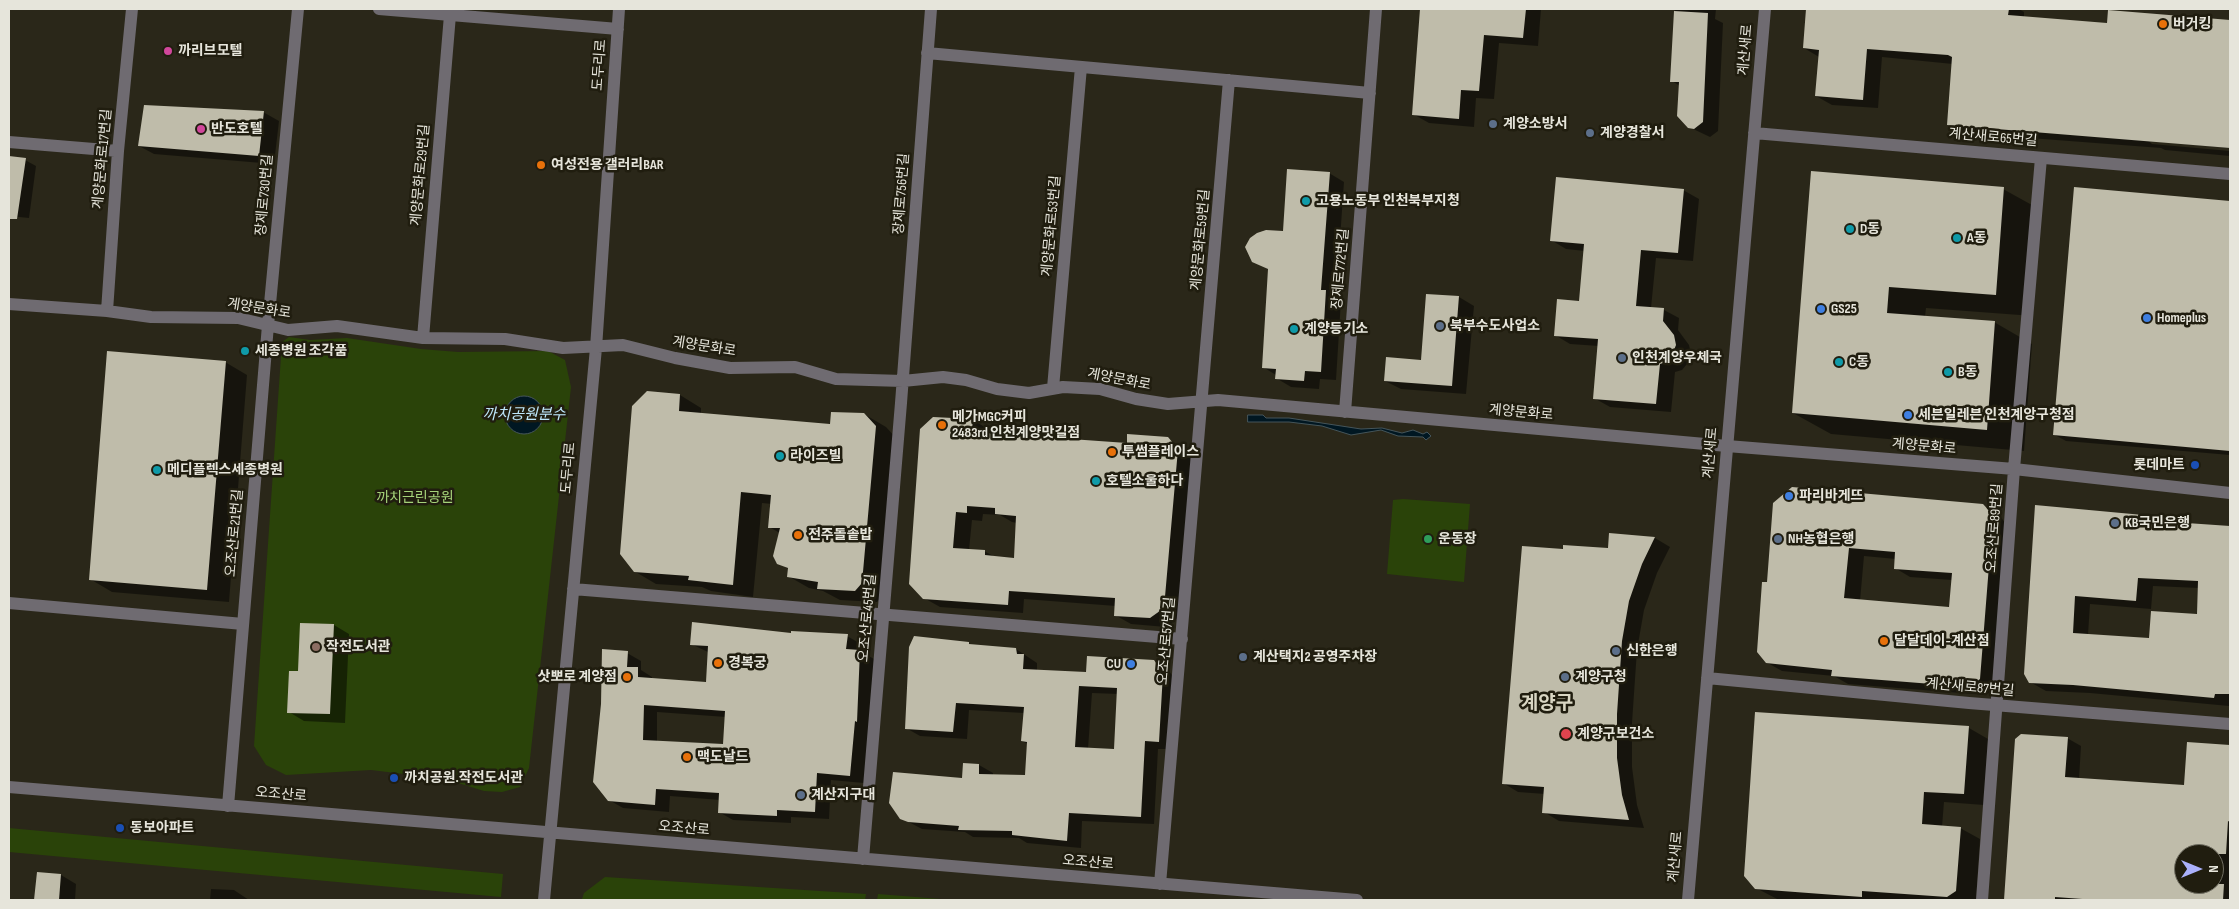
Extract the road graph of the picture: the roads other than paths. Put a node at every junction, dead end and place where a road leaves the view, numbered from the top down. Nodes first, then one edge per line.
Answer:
1 (132, 9) edge
2 (298, 9) edge
3 (379, 9) edge
4 (619, 9) edge
5 (931, 9) edge
6 (1376, 9) edge
7 (1765, 9) edge
8 (450, 14) junction
9 (618, 28) junction
10 (927, 53) junction
11 (1080, 67) junction
12 (1229, 80) junction
13 (1370, 93) junction
14 (1754, 133) junction
15 (9, 142) edge
16 (118, 151) junction
17 (2041, 158) junction
18 (2230, 174) edge
19 (9, 304) edge
20 (106, 311) junction
21 (268, 325) junction
22 (423, 338) junction
23 (596, 348) junction
24 (903, 381) junction
25 (1054, 388) junction
26 (1203, 402) junction
27 (1345, 412) junction
28 (1727, 446) junction
29 (2014, 469) junction
30 (2230, 492) edge
31 (573, 589) junction
32 (9, 603) edge
33 (884, 614) junction
34 (243, 624) junction
35 (1182, 639) junction
36 (1707, 678) junction
37 (1997, 706) junction
38 (2230, 724) edge
39 (9, 787) edge
40 (228, 806) junction
41 (550, 832) junction
42 (863, 859) junction
43 (1160, 884) junction
44 (1229, 895) edge
45 (544, 900) edge
46 (1357, 900) edge
47 (1688, 900) edge
48 (1982, 900) edge

1 - 16 street, 계양문화로17번길
2 - 21 street, 장제로730번길
3 - 8 street
4 - 9 street, 도두리로
5 - 10 street, 장제로756번길
6 - 13 street, 장제로772번길
7 - 14 street, 계산새로
8 - 9 street
8 - 22 street, 계양문화로29번길
9 - 23 street, 도두리로
10 - 11 street
10 - 24 street, 장제로756번길
11 - 12 street
11 - 25 street, 계양문화로53번길
12 - 13 street
12 - 26 street, 계양문화로59번길
13 - 27 street, 장제로772번길
14 - 17 street, 계산새로65번길
14 - 28 street, 계산새로
15 - 16 street
16 - 20 street, 계양문화로17번길
17 - 18 street, 계산새로65번길
17 - 29 street, 오조산로89번길
19 - 20 street, 계양문화로
20 - 21 street, 계양문화로
21 - 22 street, 계양문화로
21 - 34 street, 오조산로21번길
22 - 23 street, 계양문화로
23 - 24 street, 계양문화로
23 - 31 street, 도두리로
24 - 25 street, 계양문화로
24 - 33 street, 오조산로45번길
25 - 26 street, 계양문화로
26 - 27 street, 계양문화로
26 - 35 street, 오조산로57번길
27 - 28 street, 계양문화로
28 - 29 street, 계양문화로
28 - 36 street, 계산새로
29 - 30 street, 계양문화로
29 - 37 street, 오조산로89번길
31 - 33 street
31 - 41 street, 도두리로
32 - 34 street
33 - 35 street
33 - 42 street, 오조산로45번길
34 - 40 street, 오조산로21번길
35 - 43 street, 오조산로57번길
36 - 37 street, 계산새로87번길
36 - 47 street, 계산새로
37 - 38 street, 계산새로87번길
37 - 48 street, 오조산로89번길
39 - 40 street, 오조산로
40 - 41 street, 오조산로
41 - 42 street, 오조산로
41 - 45 street, 도두리로
42 - 43 street, 오조산로
43 - 44 street, 오조산로
44 - 46 street, 오조산로

